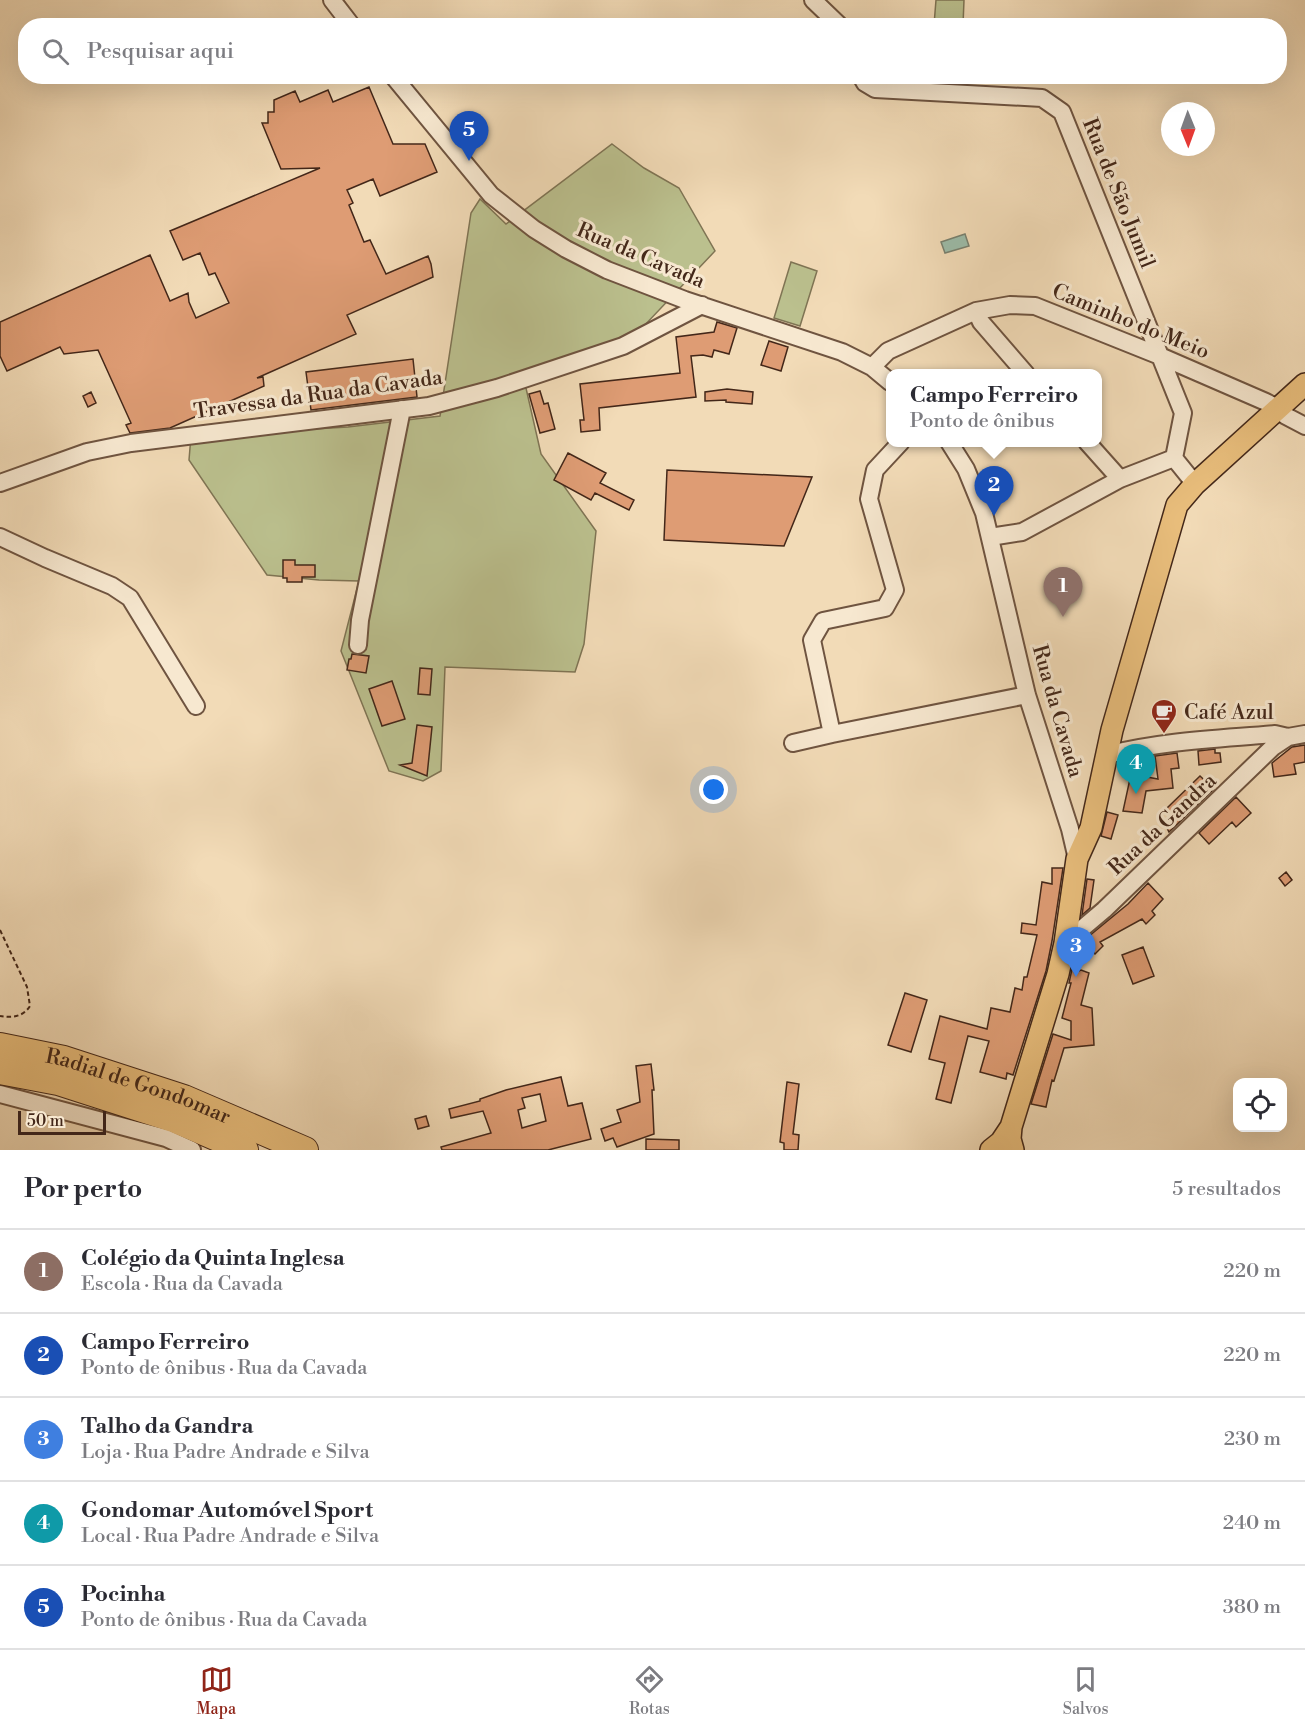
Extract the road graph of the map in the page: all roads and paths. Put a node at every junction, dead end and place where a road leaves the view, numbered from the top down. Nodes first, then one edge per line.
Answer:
1 (332, 0) edge
2 (813, 0) edge
3 (346, 18) edge
4 (832, 18) edge
5 (399, 84) edge
6 (867, 84) edge
7 (702, 305) junction
8 (976, 311) junction
9 (1160, 356) junction
10 (872, 367) junction
11 (1022, 369) edge
12 (886, 378) edge
13 (1305, 384) edge
14 (1277, 408) junction
15 (402, 409) junction
16 (1305, 426) edge
17 (896, 447) edge
18 (952, 447) edge
19 (1091, 447) edge
20 (1174, 458) junction
21 (1120, 479) junction
22 (0, 483) edge
23 (1195, 484) junction
24 (0, 537) edge
25 (990, 537) junction
26 (358, 645) dead end
27 (1027, 695) junction
28 (196, 706) dead end
29 (832, 734) junction
30 (1297, 736) edge
31 (793, 743) dead end
32 (1107, 755) junction
33 (1077, 859) junction
34 (0, 930) edge
35 (1065, 943) junction
36 (0, 1016) edge
37 (0, 1046) edge
38 (61, 1070) junction
39 (0, 1071) edge
40 (0, 1094) edge
41 (192, 1150) edge
42 (245, 1150) edge
43 (305, 1150) edge
44 (1002, 1150) edge

1 - 3 street
2 - 4 street
5 - 7 street, Rua da Cavada
6 - 9 street, Rua de São Jumil
7 - 10 street, Rua da Cavada
7 - 15 street, Travessa da Rua da Cavada
8 - 9 street, Caminho do Meio
8 - 10 street, Caminho do Meio
8 - 11 street
9 - 14 street, Caminho do Meio
9 - 20 street, Rua de São Jumil
10 - 12 street, Rua da Cavada
13 - 14 main road
14 - 16 street, Caminho do Meio
14 - 23 main road
15 - 22 street, Travessa da Rua da Cavada
15 - 26 street
17 - 29 street
18 - 25 street, Rua da Cavada
19 - 21 street
20 - 21 street
20 - 23 street
21 - 25 street
23 - 32 main road
24 - 28 street
25 - 27 street, Rua da Cavada
27 - 29 street
27 - 33 street, Rua da Cavada
29 - 31 street
30 - 32 street
30 - 35 street, Rua da Gandra
32 - 33 main road
33 - 35 main road
34 - 36 path
35 - 44 main road
37 - 38 highway, Radial de Gondomar
38 - 39 highway, Radial de Gondomar
38 - 42 highway, Radial de Gondomar
38 - 43 highway, Radial de Gondomar
40 - 41 street

